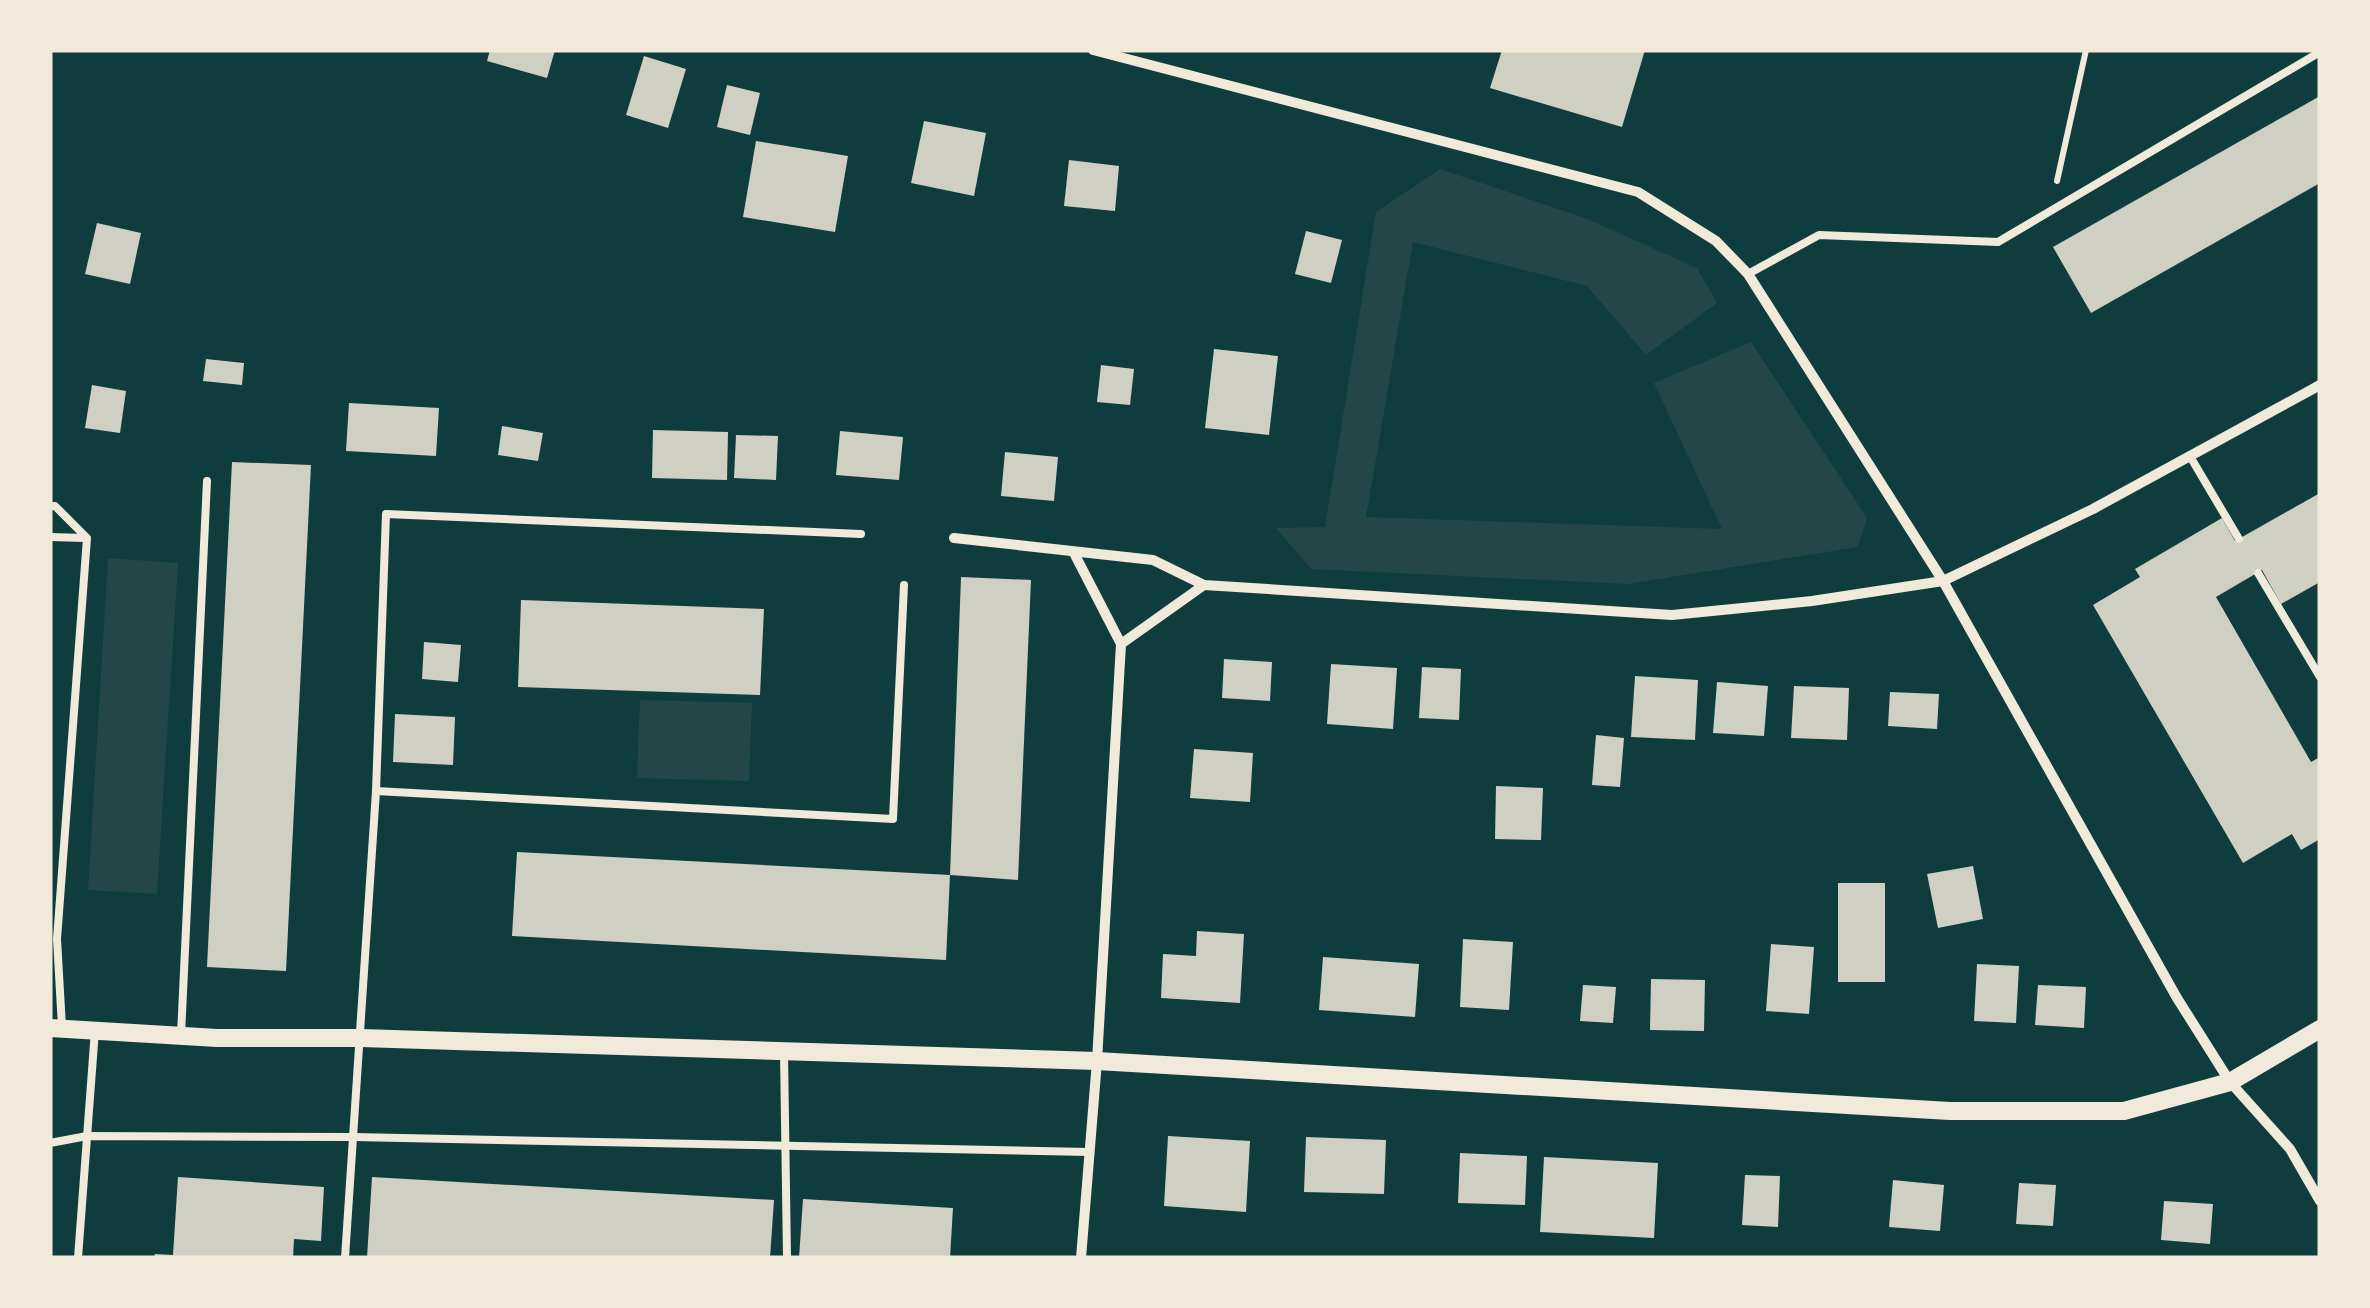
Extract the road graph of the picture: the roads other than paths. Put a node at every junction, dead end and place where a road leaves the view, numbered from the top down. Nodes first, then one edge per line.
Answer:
1 (1094, 50) edge
2 (2320, 52) edge
3 (1748, 274) junction
4 (2320, 385) edge
5 (2191, 458) junction
6 (206, 480) dead end
7 (50, 506) edge
8 (861, 534) dead end
9 (50, 537) edge
10 (87, 538) junction
11 (954, 538) dead end
12 (2239, 539) dead end
13 (1074, 553) junction
14 (2258, 573) dead end
15 (1943, 582) junction
16 (904, 584) dead end
17 (1204, 585) junction
18 (1120, 644) junction
19 (2320, 677) edge
20 (376, 791) junction
21 (54, 939) edge
22 (56, 1028) edge
23 (2320, 1028) edge
24 (95, 1030) junction
25 (181, 1037) junction
26 (361, 1038) junction
27 (784, 1052) junction
28 (1097, 1060) junction
29 (2230, 1082) junction
30 (87, 1136) junction
31 (354, 1137) junction
32 (50, 1143) edge
33 (785, 1148) junction
34 (1089, 1152) junction
35 (2320, 1201) edge
36 (78, 1258) edge
37 (345, 1258) edge
38 (786, 1258) edge
39 (1080, 1258) edge

1 - 3 street
2 - 3 lane
3 - 15 street
4 - 5 street
5 - 12 lane
5 - 15 street
6 - 25 lane
7 - 10 lane
8 - 20 lane
9 - 10 lane
10 - 21 lane
11 - 13 street
13 - 17 street
13 - 18 street
14 - 19 lane
15 - 17 street
15 - 29 street
16 - 20 lane
17 - 18 street
18 - 28 street
20 - 26 lane
21 - 22 lane
22 - 24 street
23 - 29 street
24 - 25 street
24 - 30 lane
25 - 26 street
26 - 27 street
26 - 31 lane
27 - 28 street
27 - 33 lane
28 - 29 street
28 - 34 street
29 - 35 street
30 - 31 lane
30 - 32 lane
30 - 36 lane
31 - 33 lane
31 - 37 lane
33 - 34 lane
33 - 38 lane
34 - 39 street

